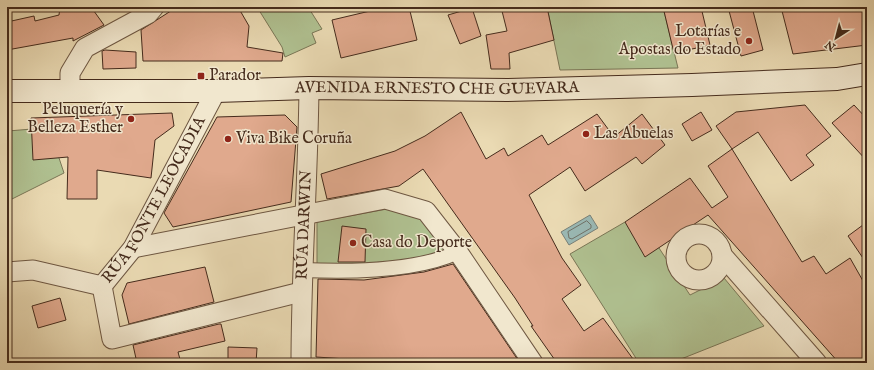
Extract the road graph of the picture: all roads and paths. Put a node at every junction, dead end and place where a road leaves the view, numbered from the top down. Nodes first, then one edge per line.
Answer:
1 (154, 7) edge
2 (867, 74) edge
3 (309, 88) junction
4 (7, 91) edge
5 (70, 91) junction
6 (216, 91) junction
7 (305, 216) junction
8 (133, 248) junction
9 (458, 252) junction
10 (722, 255) dead end
11 (302, 270) junction
12 (7, 272) edge
13 (102, 286) junction
14 (301, 292) junction
15 (301, 363) edge
16 (533, 363) edge
17 (817, 363) edge

1 - 5 street
2 - 3 main road, AVENIDA ERNESTO CHE GUEVARA
3 - 6 main road, AVENIDA ERNESTO CHE GUEVARA
3 - 7 street, RÚA DARWIN
4 - 5 main road, AVENIDA ERNESTO CHE GUEVARA
5 - 6 main road, AVENIDA ERNESTO CHE GUEVARA
6 - 8 street, RÚA FONTE LEOCADIA
7 - 8 street
7 - 9 street
7 - 11 street, RÚA DARWIN
8 - 13 street, RÚA FONTE LEOCADIA
9 - 11 street
9 - 16 street
10 - 17 street
11 - 14 street, RÚA DARWIN
12 - 13 street, RÚA FONTE LEOCADIA
13 - 14 street
14 - 15 street, RÚA DARWIN

